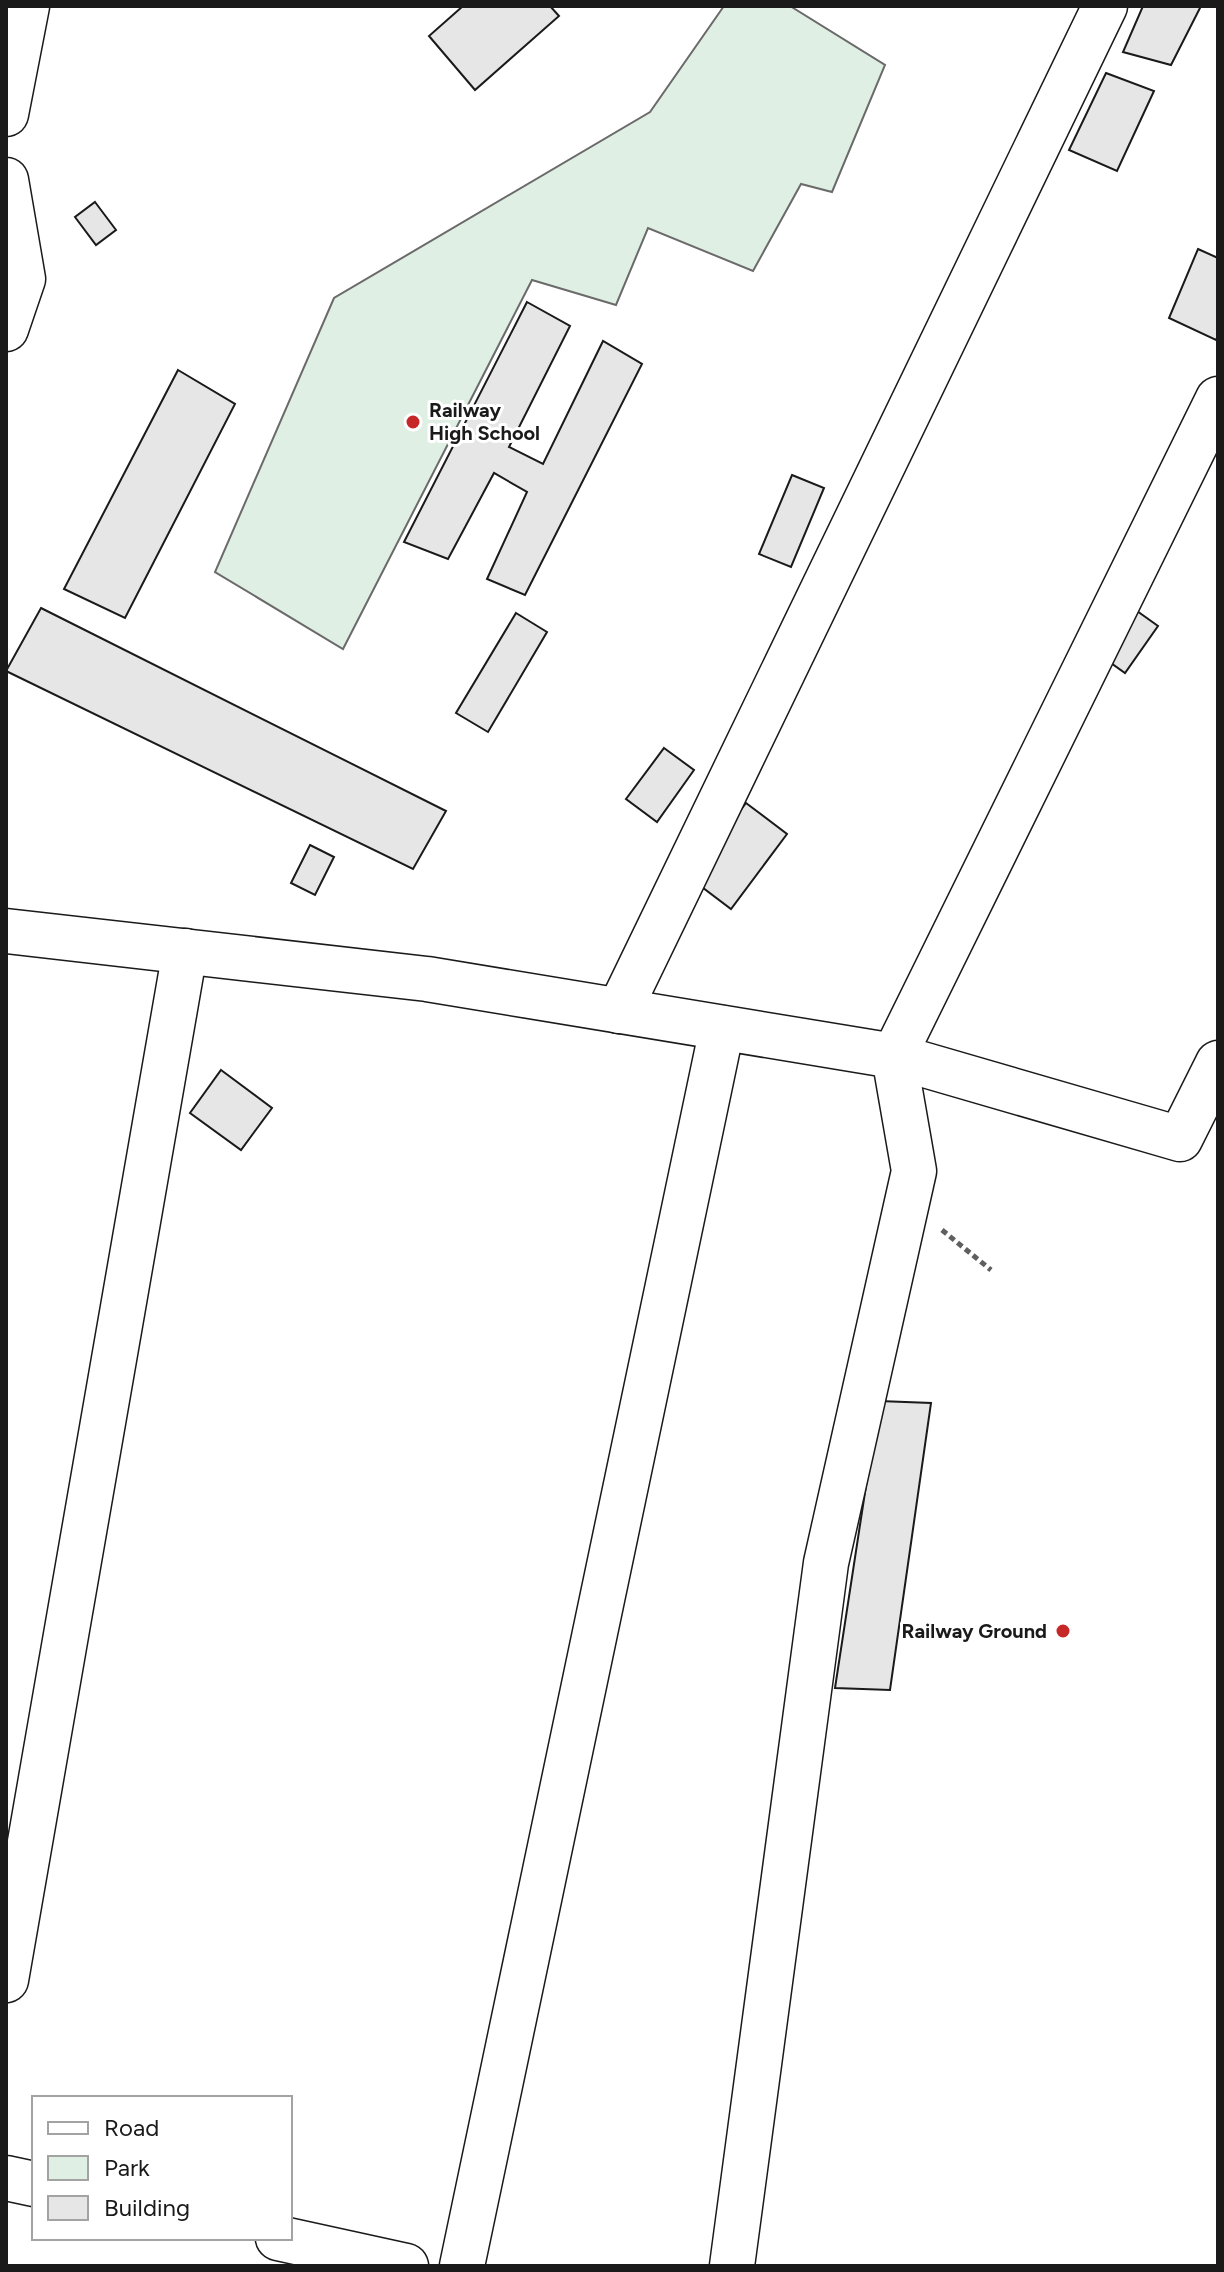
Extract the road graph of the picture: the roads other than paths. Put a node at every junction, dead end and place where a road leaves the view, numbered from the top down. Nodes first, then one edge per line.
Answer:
1 (27, 6) edge
2 (1105, 6) edge
3 (6, 114) edge
4 (6, 180) edge
5 (6, 329) edge
6 (1218, 399) edge
7 (6, 931) edge
8 (185, 951) junction
9 (619, 1011) junction
10 (722, 1028) junction
11 (894, 1056) junction
12 (1218, 1063) edge
13 (6, 1980) edge
14 (6, 2178) edge
15 (32, 2184) edge
16 (287, 2240) edge
17 (406, 2266) edge
18 (462, 2266) edge
19 (732, 2266) edge

1 - 3 street
2 - 9 street
4 - 5 street
6 - 11 street
7 - 8 street
8 - 9 street
8 - 13 street
9 - 10 street
10 - 11 street
10 - 18 street
11 - 12 street
11 - 19 street
14 - 15 street
16 - 17 street

